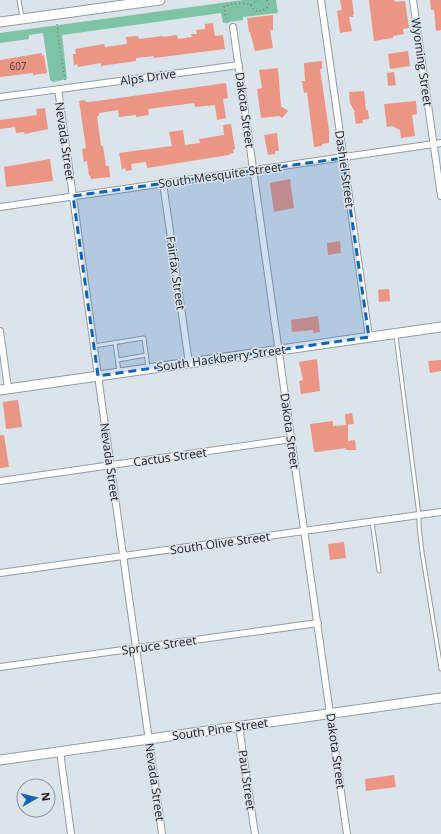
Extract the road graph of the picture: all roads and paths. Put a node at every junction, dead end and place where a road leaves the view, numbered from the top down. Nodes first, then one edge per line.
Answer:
1 (19, 0) edge
2 (160, 0) edge
3 (258, 0) edge
4 (266, 0) edge
5 (321, 0) edge
6 (413, 0) edge
7 (131, 2) edge
8 (252, 5) junction
9 (22, 19) junction
10 (0, 22) edge
11 (57, 24) dead end
12 (233, 27) joint
13 (239, 65) junction
14 (66, 88) junction
15 (58, 89) junction
16 (0, 97) edge
17 (438, 144) edge
18 (343, 158) junction
19 (253, 170) junction
20 (163, 183) junction
21 (73, 196) junction
22 (441, 196) edge
23 (0, 207) edge
24 (441, 327) edge
25 (0, 331) edge
26 (396, 334) junction
27 (369, 338) junction
28 (115, 342) junction
29 (94, 346) junction
30 (279, 350) junction
31 (146, 355) junction
32 (118, 360) junction
33 (188, 363) junction
34 (148, 369) junction
35 (119, 373) junction
36 (98, 376) junction
37 (4, 389) edge
38 (292, 439) junction
39 (111, 465) junction
40 (0, 481) edge
41 (441, 512) edge
42 (419, 515) junction
43 (372, 522) junction
44 (304, 531) junction
45 (123, 556) junction
46 (379, 571) dead end
47 (0, 573) edge
48 (318, 623) junction
49 (136, 648) junction
50 (0, 667) edge
51 (441, 669) edge
52 (441, 698) edge
53 (330, 713) junction
54 (239, 726) junction
55 (149, 739) junction
56 (60, 752) junction
57 (0, 760) edge
58 (71, 834) edge
59 (162, 834) edge
60 (255, 834) edge
61 (347, 834) edge

1 - 9 lane
2 - 7 street
3 - 8 path
4 - 8 path
5 - 18 street, Dashiel Street
6 - 17 street, Wyoming Street
7 - 9 street
8 - 12 path
9 - 10 street
11 - 14 path
12 - 13 street, Dakota Street
13 - 14 street, Alps Drive
13 - 19 street, Dakota Street
14 - 15 street, Alps Drive
15 - 16 street, Alps Drive
15 - 21 street, Nevada Street
17 - 18 street, South Mesquite Street
17 - 22 street, Wyoming Street
18 - 19 street, South Mesquite Street
18 - 27 street, Dashiel Street
19 - 20 street, South Mesquite Street
19 - 30 street, Dakota Street
20 - 21 street, South Mesquite Street
20 - 33 street, Fairfax Street
21 - 23 street, South Mesquite Street
21 - 29 street, Nevada Street
24 - 26 street, South Hackberry Street
25 - 37 street
26 - 27 street, South Hackberry Street
26 - 42 lane
27 - 30 street, South Hackberry Street
28 - 29 lane
28 - 31 lane
28 - 32 lane
29 - 36 street, Nevada Street
30 - 33 street, South Hackberry Street
30 - 38 street, Dakota Street
31 - 32 lane
31 - 34 lane
32 - 35 lane
33 - 34 street, South Hackberry Street
34 - 35 street, South Hackberry Street
35 - 36 street, South Hackberry Street
36 - 37 street, South Hackberry Street
36 - 39 street, Nevada Street
38 - 39 street, Cactus Street
38 - 44 street, Dakota Street
39 - 40 street, Cactus Street
39 - 45 street, Nevada Street
41 - 42 street, South Olive Street
42 - 43 street, South Olive Street
42 - 51 lane
43 - 44 street, South Olive Street
43 - 46 lane
44 - 45 street, South Olive Street
44 - 48 street, Dakota Street
45 - 47 street, South Olive Street
45 - 49 street, Nevada Street
48 - 49 street, Spruce Street
48 - 53 street, Dakota Street
49 - 50 street, Spruce Street
49 - 55 street, Nevada Street
52 - 53 street, South Pine Street
53 - 54 street, South Pine Street
53 - 61 street, Dakota Street
54 - 55 street, South Pine Street
54 - 60 street, Paul Street
55 - 56 street, South Pine Street
55 - 59 street, Nevada Street
56 - 57 street, South Pine Street
56 - 58 street

